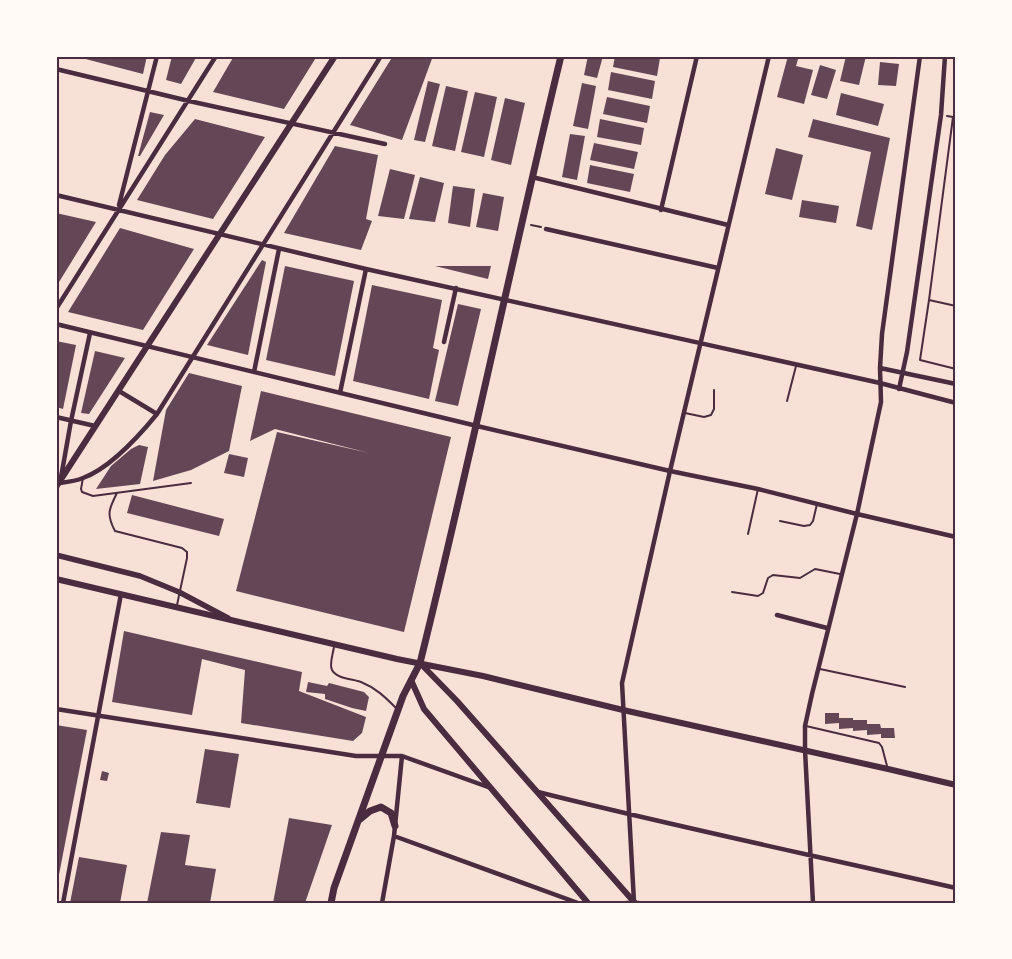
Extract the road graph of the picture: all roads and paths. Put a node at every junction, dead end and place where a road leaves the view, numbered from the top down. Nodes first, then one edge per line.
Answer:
1 (158, 56) edge
2 (216, 56) edge
3 (336, 56) edge
4 (381, 56) edge
5 (561, 56) edge
6 (697, 56) edge
7 (769, 56) edge
8 (920, 56) edge
9 (946, 56) edge
10 (56, 69) edge
11 (149, 92) junction
12 (189, 101) junction
13 (941, 115) junction
14 (291, 124) junction
15 (333, 132) junction
16 (386, 144) dead end
17 (532, 177) junction
18 (56, 195) edge
19 (118, 210) junction
20 (661, 210) junction
21 (521, 223) junction
22 (728, 225) junction
23 (546, 229) joint
24 (220, 235) junction
25 (262, 244) junction
26 (280, 249) junction
27 (718, 268) junction
28 (366, 270) junction
29 (456, 288) junction
30 (505, 300) junction
31 (929, 300) junction
32 (956, 306) edge
33 (56, 309) edge
34 (56, 324) edge
35 (90, 333) junction
36 (444, 342) dead end
37 (701, 344) junction
38 (148, 346) junction
39 (193, 357) junction
40 (796, 366) junction
41 (880, 368) junction
42 (956, 368) edge
43 (254, 372) junction
44 (903, 372) junction
45 (880, 383) junction
46 (956, 384) edge
47 (899, 389) junction
48 (714, 390) dead end
49 (119, 391) junction
50 (340, 393) junction
51 (787, 401) dead end
52 (956, 403) edge
53 (684, 413) junction
54 (157, 414) junction
55 (56, 417) edge
56 (71, 420) junction
57 (96, 426) junction
58 (477, 426) junction
59 (670, 471) junction
60 (83, 478) junction
61 (192, 483) dead end
62 (58, 485) edge
63 (758, 489) junction
64 (117, 492) junction
65 (817, 504) junction
66 (856, 514) junction
67 (780, 521) dead end
68 (748, 534) dead end
69 (956, 537) edge
70 (56, 556) edge
71 (841, 574) junction
72 (56, 579) edge
73 (179, 592) junction
74 (732, 592) dead end
75 (121, 594) junction
76 (176, 608) junction
77 (777, 615) dead end
78 (234, 621) junction
79 (827, 628) junction
80 (334, 644) junction
81 (420, 663) junction
82 (818, 669) junction
83 (411, 680) junction
84 (905, 687) dead end
85 (56, 709) edge
86 (397, 710) junction
87 (623, 710) junction
88 (98, 716) junction
89 (805, 726) junction
90 (804, 750) junction
91 (380, 756) junction
92 (402, 756) junction
93 (888, 769) junction
94 (956, 785) edge
95 (492, 788) junction
96 (538, 792) junction
97 (629, 814) junction
98 (358, 821) junction
99 (395, 826) junction
100 (394, 836) junction
101 (811, 854) junction
102 (956, 888) edge
103 (636, 902) edge
104 (63, 903) edge
105 (331, 903) edge
106 (382, 903) edge
107 (578, 903) edge
108 (588, 903) edge
109 (626, 903) edge
110 (813, 903) edge

1 - 11 street
2 - 12 street
3 - 14 main road
4 - 15 street
5 - 17 main road
6 - 20 street
7 - 22 street
8 - 41 street
9 - 13 street
10 - 11 street
11 - 12 street
11 - 19 street
12 - 14 street
12 - 19 street
13 - 31 path
13 - 44 street
14 - 15 street
14 - 24 main road
15 - 16 street
15 - 25 street
17 - 20 street
17 - 21 main road
18 - 19 street
19 - 24 street
19 - 33 street
20 - 22 street
21 - 23 path
21 - 30 main road
22 - 27 street
23 - 27 street
24 - 25 street
24 - 38 main road
25 - 26 street
25 - 39 street
26 - 28 street
26 - 43 street
27 - 37 street
28 - 29 street
28 - 50 street
29 - 30 street
29 - 36 street
30 - 37 street
30 - 58 main road
31 - 32 path
31 - 42 path
34 - 35 street
35 - 38 street
35 - 56 street
37 - 40 street
37 - 53 street
38 - 39 street
38 - 49 main road
39 - 43 street
39 - 54 street
40 - 45 street
40 - 51 lane
41 - 44 street
41 - 45 street
43 - 50 street
44 - 46 street
44 - 47 street
45 - 47 street
45 - 66 street
47 - 52 street
48 - 53 lane
49 - 54 street
49 - 57 main road
50 - 58 street
53 - 59 street
54 - 60 street
55 - 56 street
56 - 57 street
56 - 62 street
57 - 62 main road
58 - 59 street
58 - 81 main road
59 - 63 street
59 - 87 street
60 - 62 street
60 - 64 lane
61 - 64 lane
63 - 65 street
63 - 68 lane
64 - 73 lane
65 - 66 street
65 - 67 lane
66 - 69 street
66 - 71 street
70 - 73 street
71 - 74 lane
71 - 79 street
72 - 75 main road
73 - 76 lane
73 - 78 street
75 - 76 main road
75 - 88 street
76 - 78 main road
77 - 79 street
78 - 80 main road
79 - 82 street
80 - 81 main road
80 - 86 lane
81 - 83 main road
81 - 87 main road
81 - 96 main road
82 - 84 lane
82 - 89 street
83 - 86 main road
83 - 95 main road
85 - 88 street
86 - 91 main road
87 - 90 main road
87 - 97 street
88 - 91 street
88 - 104 street
89 - 90 street
89 - 93 lane
90 - 93 main road
90 - 101 street
91 - 92 street
91 - 98 main road
92 - 95 street
92 - 99 street
93 - 94 main road
95 - 108 main road
96 - 97 street
96 - 103 main road
97 - 101 street
97 - 103 street
98 - 99 main road
98 - 105 main road
99 - 100 street
100 - 106 street
100 - 107 street
101 - 102 street
101 - 110 street
103 - 109 street

